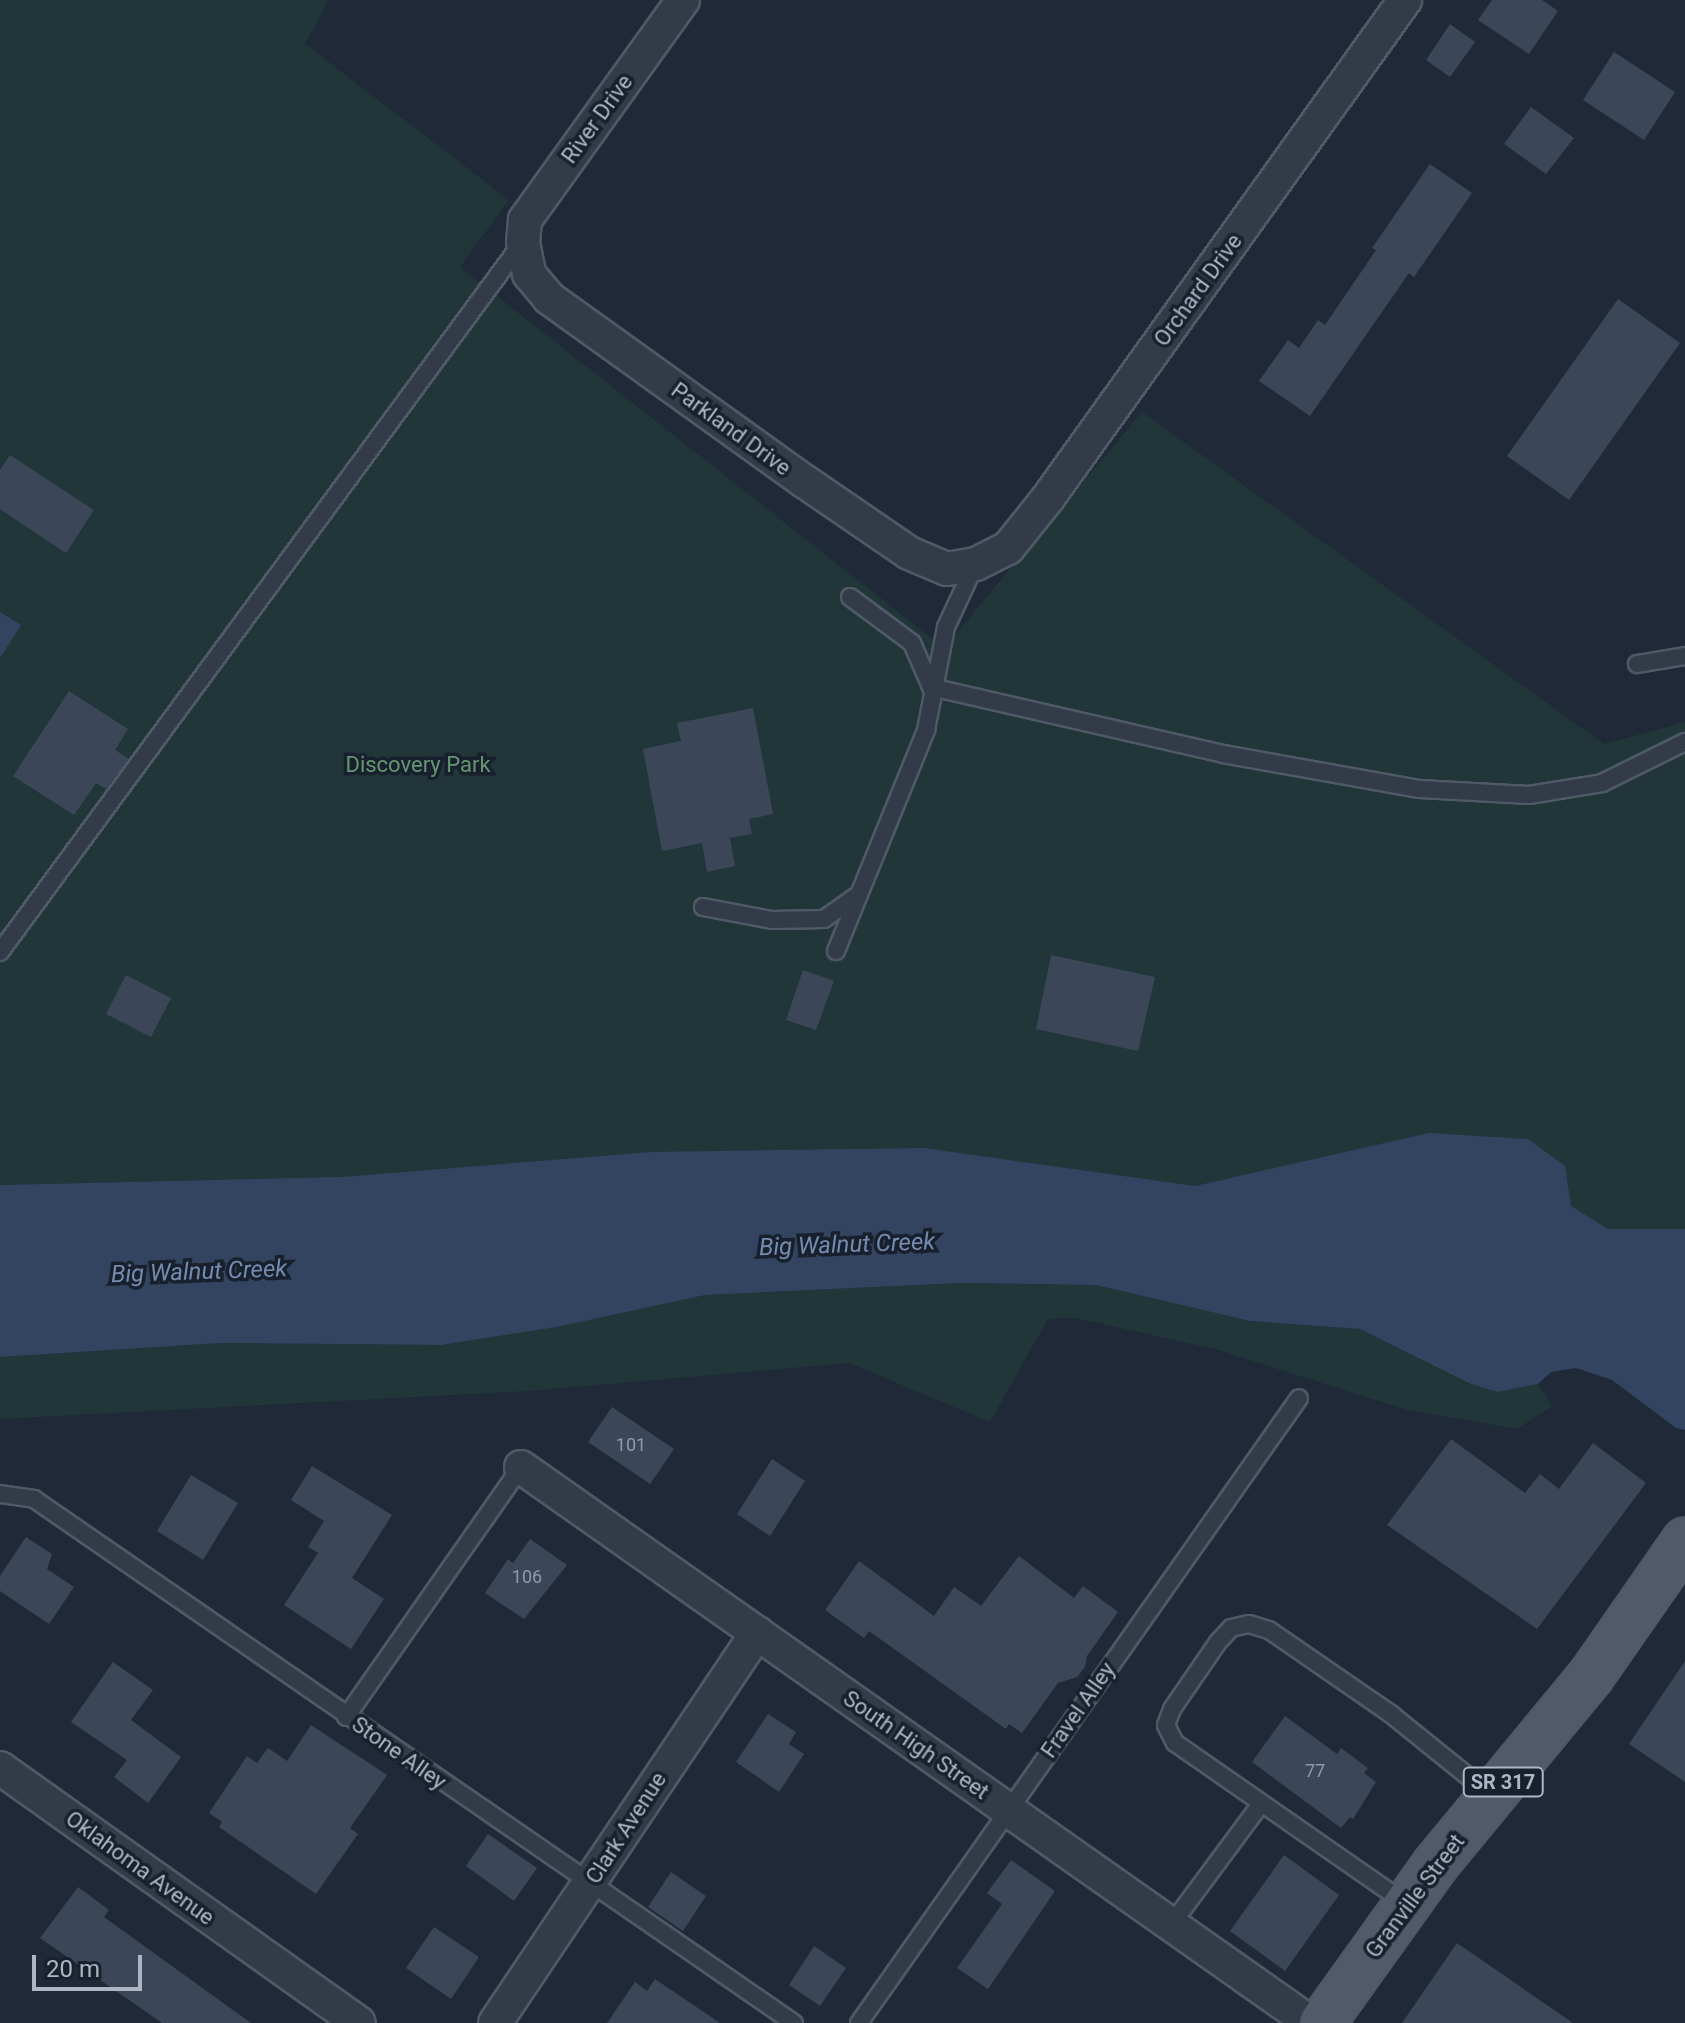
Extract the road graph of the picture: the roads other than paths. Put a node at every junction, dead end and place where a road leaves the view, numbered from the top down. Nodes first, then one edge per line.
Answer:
1 (683, 0) edge
2 (1405, 0) edge
3 (523, 242) junction
4 (976, 564) junction
5 (850, 597) dead end
6 (1685, 656) edge
7 (1637, 664) dead end
8 (931, 687) junction
9 (1685, 742) edge
10 (859, 894) junction
11 (703, 907) dead end
12 (836, 951) dead end
13 (0, 952) edge
14 (1299, 1398) dead end
15 (521, 1467) joint
16 (0, 1494) edge
17 (1685, 1541) edge
18 (757, 1633) junction
19 (346, 1717) junction
20 (0, 1768) edge
21 (1492, 1796) junction
22 (1261, 1804) junction
23 (1007, 1809) junction
24 (589, 1884) junction
25 (1407, 1905) junction
26 (1171, 1925) junction
27 (359, 2023) edge
28 (495, 2023) edge
29 (794, 2023) edge
30 (859, 2023) edge
31 (1311, 2023) edge
32 (1322, 2023) edge

1 - 3 street, River Drive
2 - 4 street, Orchard Drive
3 - 4 street, Parkland Drive
3 - 13 lane
4 - 8 lane
5 - 8 lane
6 - 7 lane
8 - 9 lane
8 - 10 lane
10 - 11 lane
10 - 12 lane
14 - 23 lane, Fravel Alley
15 - 18 street, South High Street
15 - 19 lane
16 - 19 lane, Stone Alley
17 - 21 main road, Granville Street / SR 317
18 - 23 street, South High Street
18 - 24 street, Clark Avenue
19 - 24 lane, Stone Alley
20 - 27 street, Oklahoma Avenue
21 - 22 lane
21 - 25 main road, Granville Street / SR 317
22 - 25 lane
22 - 26 lane
23 - 26 street, South High Street
23 - 30 lane, Fravel Alley
24 - 28 street, Clark Avenue
24 - 29 lane, Stone Alley
25 - 32 main road, Granville Street / SR 317
26 - 31 street, South High Street

